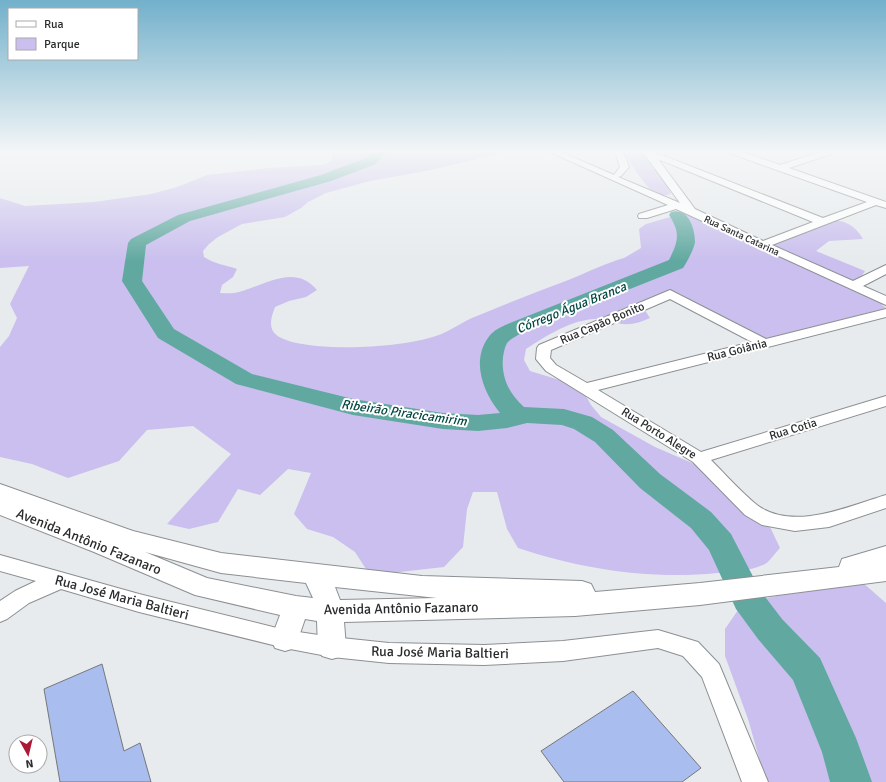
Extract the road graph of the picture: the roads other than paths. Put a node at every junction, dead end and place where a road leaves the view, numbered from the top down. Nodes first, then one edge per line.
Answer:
1 (640, 188) edge
2 (674, 188) edge
3 (740, 188) edge
4 (838, 188) edge
5 (678, 194) junction
6 (663, 199) junction
7 (876, 202) junction
8 (678, 205) junction
9 (886, 206) edge
10 (692, 212) junction
11 (643, 216) dead end
12 (823, 222) junction
13 (764, 244) junction
14 (886, 269) edge
15 (853, 286) junction
16 (886, 301) edge
17 (886, 312) edge
18 (764, 343) junction
19 (543, 358) joint
20 (587, 388) junction
21 (886, 401) edge
22 (699, 458) junction
23 (0, 492) edge
24 (886, 501) edge
25 (0, 506) edge
26 (886, 556) edge
27 (221, 562) junction
28 (0, 563) edge
29 (886, 571) edge
30 (313, 573) junction
31 (58, 581) junction
32 (793, 581) junction
33 (204, 588) junction
34 (703, 594) junction
35 (296, 607) junction
36 (330, 610) junction
37 (0, 613) edge
38 (285, 639) junction
39 (332, 647) junction
40 (755, 782) edge

1 - 6 street, Rua Santa Catarina
2 - 5 street
3 - 12 street
4 - 7 street
5 - 6 street
5 - 10 street
6 - 8 street, Rua Santa Catarina
7 - 9 street
7 - 12 street
8 - 10 street, Rua Santa Catarina
8 - 11 street
10 - 13 street, Rua Santa Catarina
12 - 13 street
13 - 15 street, Rua Santa Catarina
14 - 15 street
15 - 16 street, Rua Santa Catarina
17 - 18 street, Rua Goiânia
18 - 19 street, Rua Capão Bonito
18 - 20 street, Rua Goiânia
19 - 20 street, Rua Porto Alegre
20 - 22 street, Rua Porto Alegre
21 - 22 street, Rua Cotia
22 - 24 street, Rua Porto Alegre
23 - 27 main road, Avenida Antônio Fazanaro
25 - 33 main road, Avenida Antônio Fazanaro
26 - 32 main road, Avenida Antônio Fazanaro
27 - 30 main road, Avenida Antônio Fazanaro
27 - 33 main road
28 - 31 street, Rua José Maria Baltieri
29 - 32 main road, Avenida Antônio Fazanaro
30 - 34 main road, Avenida Antônio Fazanaro
30 - 36 main road
31 - 37 street
31 - 38 street, Rua José Maria Baltieri
32 - 34 main road, Avenida Antônio Fazanaro
33 - 35 main road, Avenida Antônio Fazanaro
34 - 36 main road, Avenida Antônio Fazanaro
35 - 36 main road, Avenida Antônio Fazanaro
35 - 38 main road
36 - 39 main road
38 - 39 street, Rua José Maria Baltieri
39 - 40 street, Rua José Maria Baltieri

